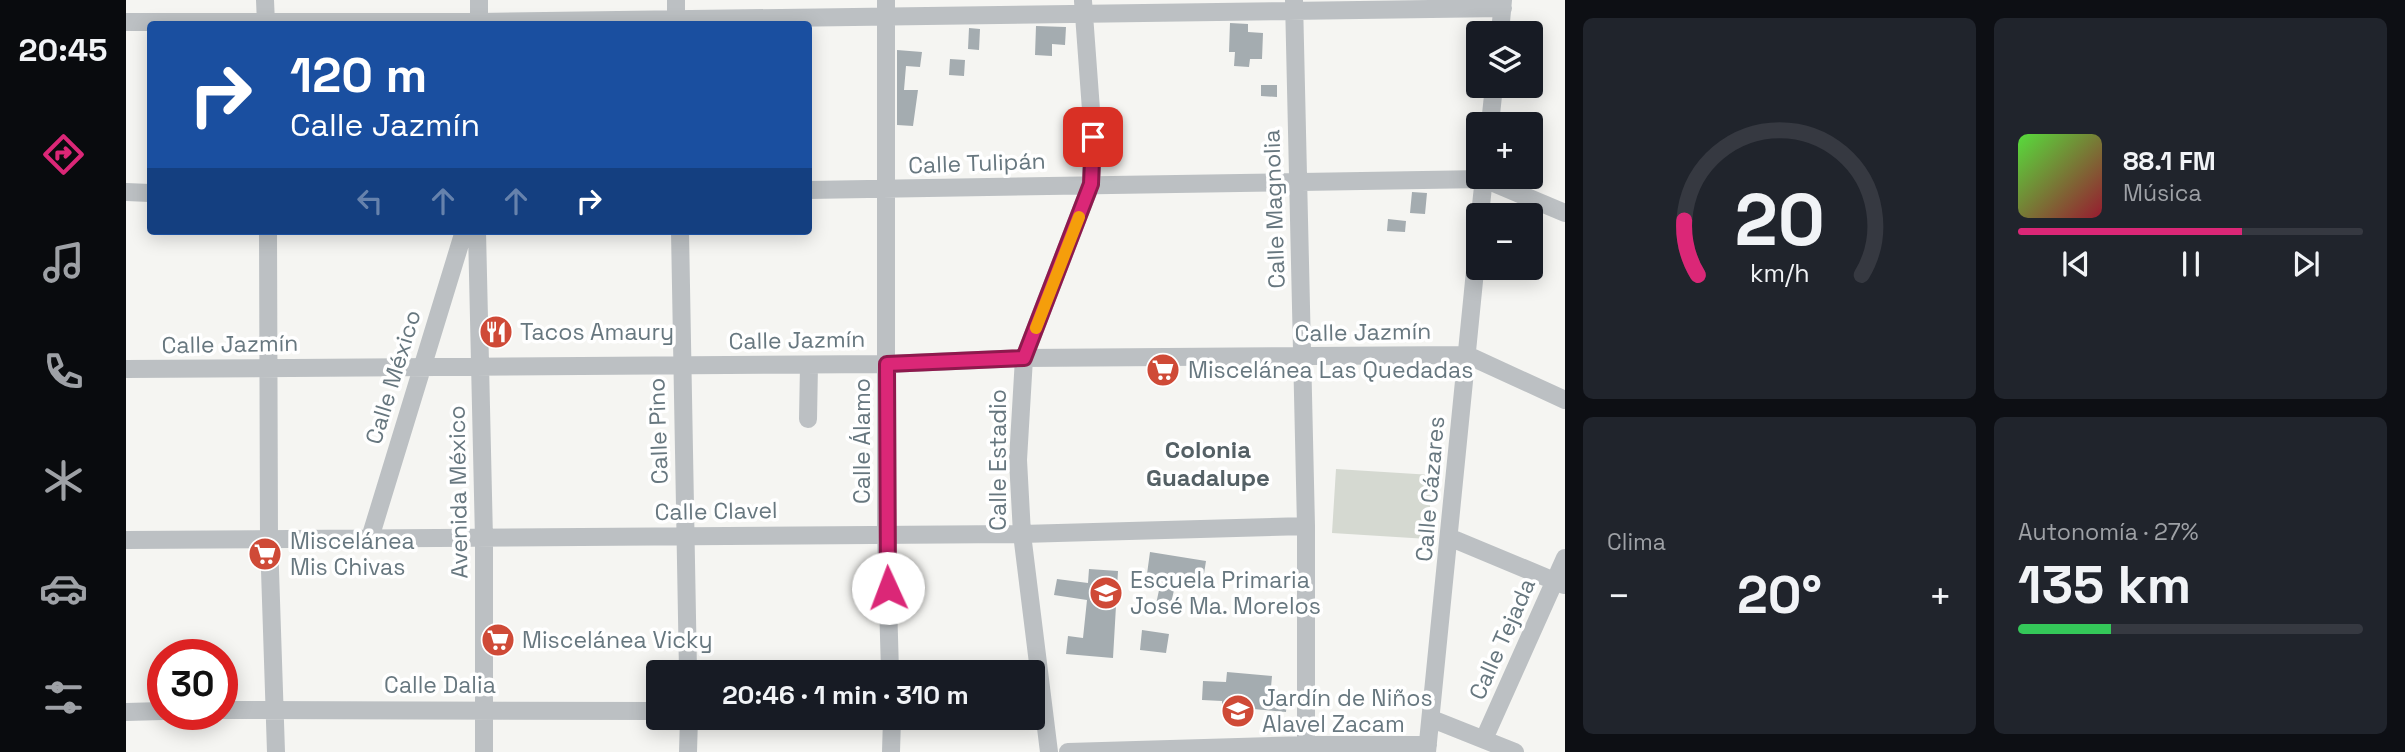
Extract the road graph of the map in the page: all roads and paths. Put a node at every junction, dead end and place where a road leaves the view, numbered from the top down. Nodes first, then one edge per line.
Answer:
1 (265, 0) edge
2 (479, 0) edge
3 (676, 0) edge
4 (1503, 4) edge
5 (1294, 5) edge
6 (1082, 6) edge
7 (886, 8) edge
8 (266, 21) edge
9 (479, 21) edge
10 (676, 21) edge
11 (691, 21) edge
12 (126, 22) edge
13 (147, 22) edge
14 (1466, 178) edge
15 (1297, 180) junction
16 (1091, 184) junction
17 (1510, 189) edge
18 (886, 190) junction
19 (812, 191) edge
20 (126, 192) edge
21 (147, 193) edge
22 (1565, 212) edge
23 (268, 235) edge
24 (463, 235) edge
25 (477, 235) edge
26 (680, 235) edge
27 (1474, 280) edge
28 (1467, 355) junction
29 (1303, 357) junction
30 (1024, 358) junction
31 (887, 364) junction
32 (423, 365) junction
33 (481, 365) junction
34 (809, 365) junction
35 (681, 366) junction
36 (126, 369) edge
37 (270, 369) junction
38 (1565, 400) edge
39 (808, 419) dead end
40 (1306, 526) junction
41 (886, 533) junction
42 (1022, 534) junction
43 (685, 537) junction
44 (370, 538) junction
45 (1451, 538) junction
46 (484, 539) junction
47 (126, 540) edge
48 (269, 540) junction
49 (1565, 558) edge
50 (1560, 583) edge
51 (688, 660) edge
52 (890, 660) edge
53 (1035, 660) edge
54 (275, 709) junction
55 (484, 709) junction
56 (238, 710) edge
57 (147, 711) edge
58 (646, 711) edge
59 (126, 712) edge
60 (1432, 719) junction
61 (689, 730) edge
62 (891, 730) edge
63 (1044, 730) edge
64 (1484, 739) junction
65 (1307, 748) edge
66 (1427, 749) edge
67 (275, 752) edge
68 (484, 752) edge
69 (688, 752) edge
70 (891, 752) edge
71 (1049, 752) edge
72 (1068, 752) edge
73 (1515, 752) edge

1 - 8 street
2 - 9 street
3 - 10 street
4 - 5 street
5 - 6 street
5 - 15 street, Calle Magnolia
6 - 7 street
6 - 16 street, Calle Estadio
7 - 11 street
7 - 18 street, Calle Álamo
12 - 13 street
14 - 15 street, Calle Tulipán
15 - 16 street, Calle Tulipán
15 - 29 street, Calle Magnolia
16 - 18 street, Calle Tulipán
16 - 30 street, Calle Estadio
17 - 22 street
18 - 19 street, Calle Tulipán
18 - 31 street, Calle Álamo
20 - 21 street
23 - 37 street
24 - 32 street, Calle México
25 - 33 street, Avenida México
26 - 35 street, Calle Pino
27 - 28 street, Calle Cázares
28 - 29 street, Calle Jazmín
28 - 38 street
28 - 45 street, Calle Cázares
29 - 30 street, Calle Jazmín
29 - 40 street, Calle Magnolia
30 - 31 street, Calle Jazmín
30 - 42 street, Calle Estadio
31 - 34 street, Calle Jazmín
31 - 41 street, Calle Álamo
32 - 33 street, Calle Jazmín
32 - 37 street, Calle Jazmín
32 - 44 street, Calle México
33 - 35 street, Calle Jazmín
33 - 46 street, Avenida México
34 - 35 street, Calle Jazmín
34 - 39 street
35 - 43 street, Calle Pino
36 - 37 street, Calle Jazmín
37 - 48 street
40 - 42 street, Calle Clavel
40 - 65 street, Calle Magnolia
41 - 42 street, Calle Clavel
41 - 43 street, Calle Clavel
41 - 52 street, Calle Álamo
42 - 53 street, Calle Estadio
43 - 46 street, Calle Clavel
43 - 51 street, Calle Pino
44 - 46 street, Calle Clavel
44 - 48 street, Calle Clavel
45 - 50 street
45 - 60 street, Calle Cázares
46 - 55 street, Avenida México
47 - 48 street, Calle Clavel
48 - 54 street
49 - 50 street, Calle Tejada
50 - 64 street, Calle Tejada
54 - 55 street, Calle Dalia
54 - 56 street, Calle Dalia
54 - 67 street
55 - 58 street, Calle Dalia
55 - 68 street, Avenida México
57 - 59 street
60 - 64 street
60 - 66 street, Calle Cázares
61 - 69 street
62 - 70 street
63 - 71 street, Calle Estadio
64 - 73 street
65 - 66 street
65 - 72 street

